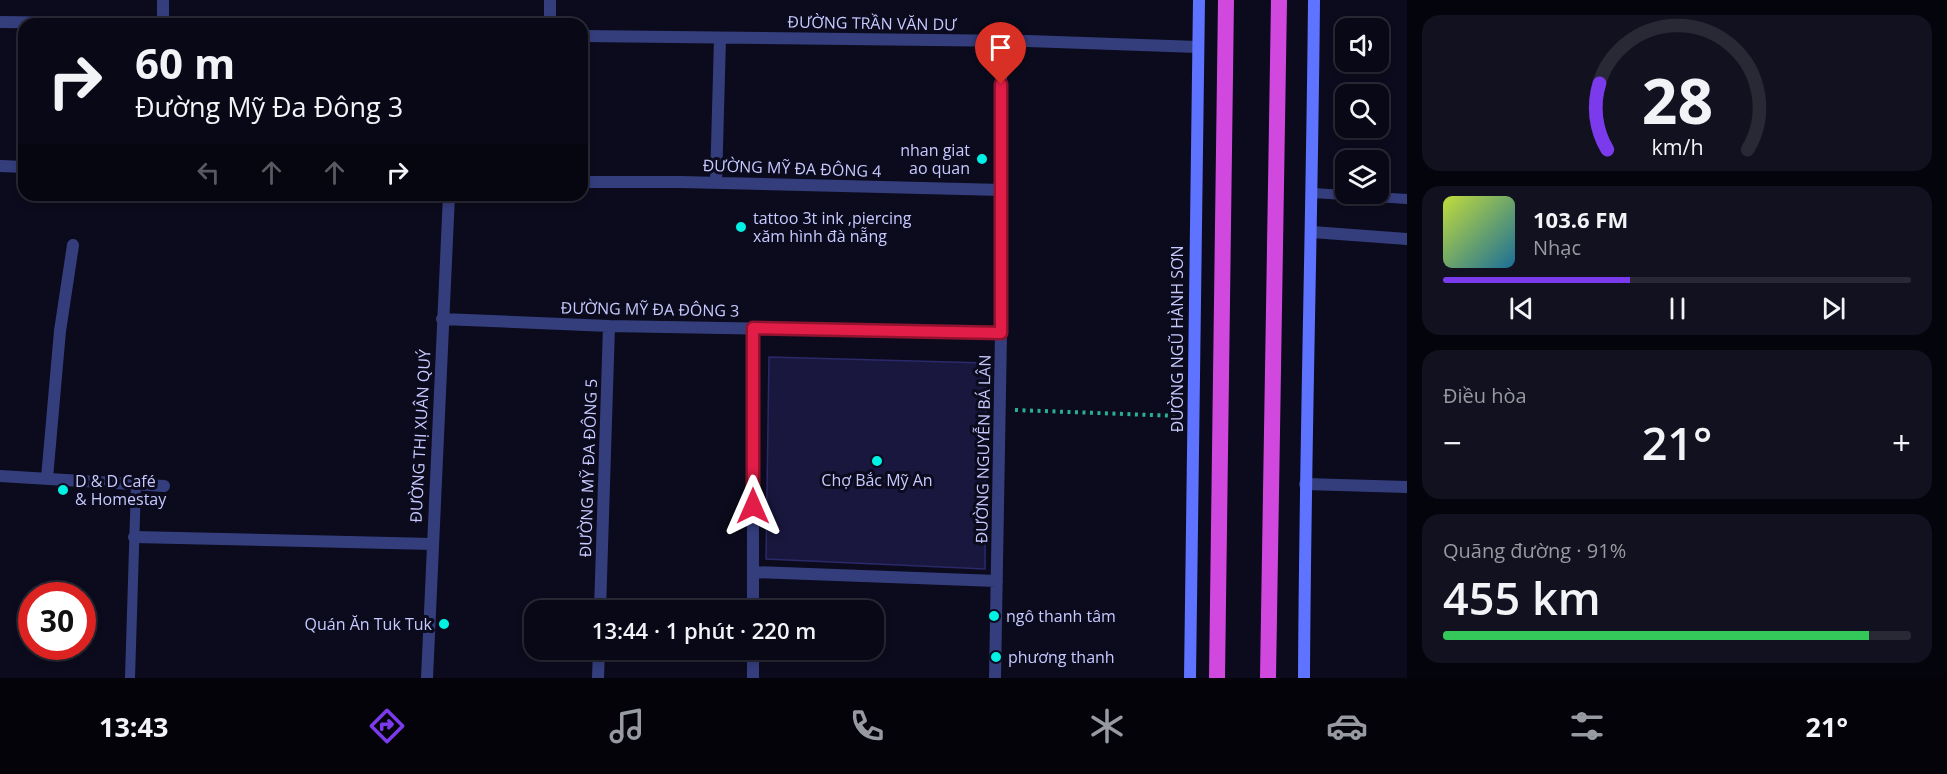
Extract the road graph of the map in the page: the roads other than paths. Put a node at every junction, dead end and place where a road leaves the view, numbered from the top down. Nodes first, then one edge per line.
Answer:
1 (163, 0) edge
2 (550, 0) edge
3 (1199, 0) edge
4 (1226, 0) edge
5 (1279, 0) edge
6 (1314, 0) edge
7 (164, 18) edge
8 (550, 18) edge
9 (0, 22) edge
10 (18, 22) edge
11 (588, 36) edge
12 (720, 38) junction
13 (1001, 41) junction
14 (1198, 47) junction
15 (1, 166) edge
16 (18, 167) edge
17 (588, 182) edge
18 (716, 183) junction
19 (1002, 190) junction
20 (1313, 193) junction
21 (1407, 200) edge
22 (449, 201) edge
23 (1312, 232) junction
24 (1407, 239) edge
25 (74, 244) dead end
26 (442, 319) junction
27 (609, 326) junction
28 (753, 328) junction
29 (1001, 333) junction
30 (0, 476) edge
31 (47, 478) junction
32 (136, 484) junction
33 (1305, 484) junction
34 (164, 486) dead end
35 (1407, 487) edge
36 (134, 537) junction
37 (432, 544) junction
38 (753, 572) junction
39 (997, 581) junction
40 (600, 600) edge
41 (753, 600) edge
42 (598, 660) edge
43 (753, 660) edge
44 (130, 678) edge
45 (428, 678) edge
46 (598, 678) edge
47 (753, 678) edge
48 (995, 678) edge
49 (1190, 678) edge
50 (1216, 678) edge
51 (1268, 678) edge
52 (1304, 678) edge

1 - 7 street
2 - 8 street
3 - 14 main road, ĐƯỜNG NGŨ HÀNH SƠN
4 - 50 highway
5 - 51 highway
6 - 20 main road
9 - 10 street
11 - 12 street, ĐƯỜNG TRẦN VĂN DƯ
12 - 13 street, ĐƯỜNG TRẦN VĂN DƯ
12 - 18 street
13 - 14 street, ĐƯỜNG TRẦN VĂN DƯ
13 - 19 street, ĐƯỜNG NGUYỄN BÁ LÂN
14 - 49 main road, ĐƯỜNG NGŨ HÀNH SƠN
15 - 16 street
17 - 18 street, ĐƯỜNG MỸ ĐA ĐÔNG 4
18 - 19 street, ĐƯỜNG MỸ ĐA ĐÔNG 4
19 - 29 street, ĐƯỜNG NGUYỄN BÁ LÂN
20 - 21 lane
20 - 23 main road
22 - 26 street, ĐƯỜNG THỊ XUÂN QUÝ
23 - 24 street
23 - 33 main road
25 - 31 street
26 - 27 street, ĐƯỜNG MỸ ĐA ĐÔNG 3
26 - 37 street, ĐƯỜNG THỊ XUÂN QUÝ
27 - 28 street, ĐƯỜNG MỸ ĐA ĐÔNG 3
27 - 40 street, ĐƯỜNG MỸ ĐA ĐÔNG 5
28 - 29 street, ĐƯỜNG MỸ ĐA ĐÔNG 3
28 - 38 street
29 - 39 street, ĐƯỜNG NGUYỄN BÁ LÂN
30 - 31 street
31 - 32 street
32 - 34 street
32 - 36 lane
33 - 35 street
33 - 52 main road
36 - 37 street
36 - 44 lane
37 - 45 street, ĐƯỜNG THỊ XUÂN QUÝ
38 - 39 street
38 - 41 street
39 - 48 street, ĐƯỜNG NGUYỄN BÁ LÂN
42 - 46 street
43 - 47 street

